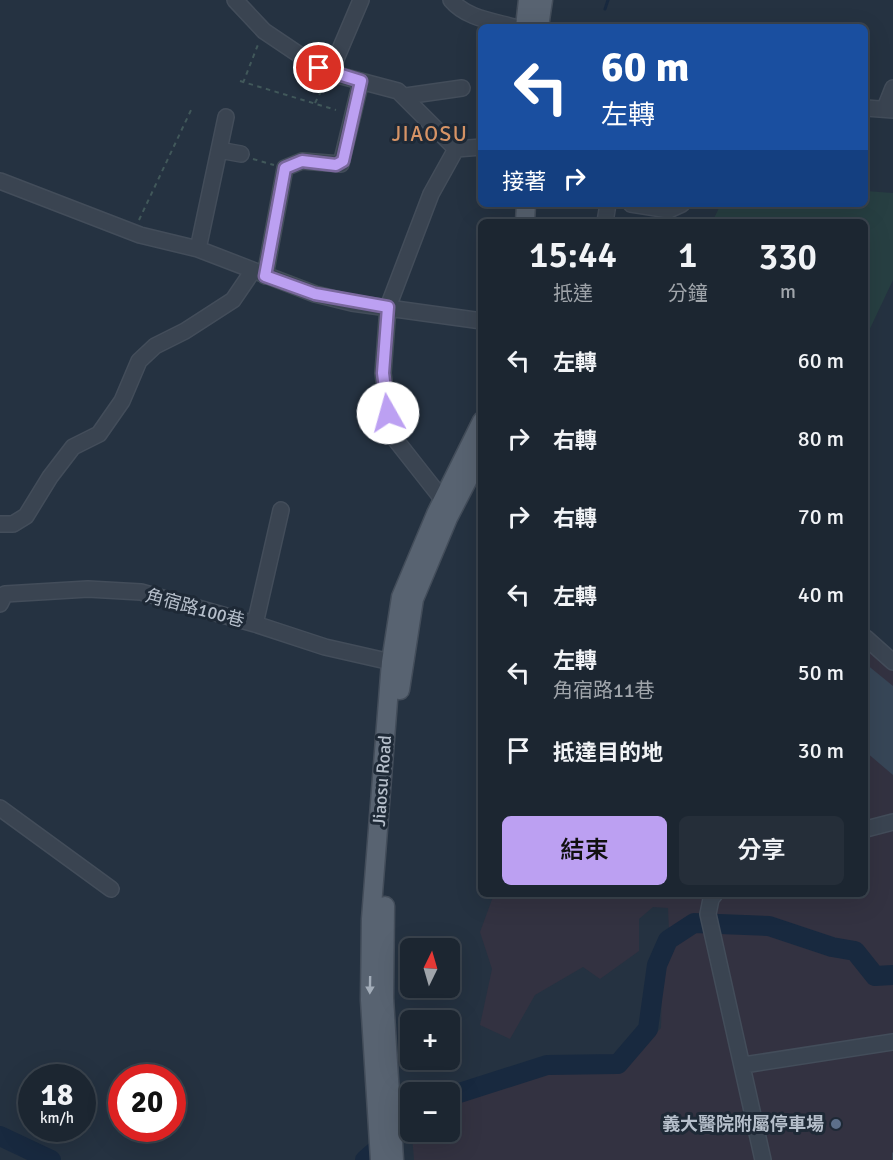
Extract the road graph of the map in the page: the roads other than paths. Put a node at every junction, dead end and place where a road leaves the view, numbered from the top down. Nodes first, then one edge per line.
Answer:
1 (236, 0) edge
2 (361, 0) edge
3 (451, 0) edge
4 (528, 0) edge
5 (543, 0) edge
6 (504, 24) edge
7 (525, 24) edge
8 (539, 24) edge
9 (330, 73) junction
10 (361, 81) junction
11 (462, 88) dead end
12 (893, 90) edge
13 (406, 96) junction
14 (868, 108) edge
15 (889, 109) edge
16 (226, 117) dead end
17 (478, 147) edge
18 (456, 149) junction
19 (219, 150) junction
20 (241, 154) road end
21 (0, 181) edge
22 (650, 207) edge
23 (676, 207) edge
24 (198, 249) junction
25 (259, 274) junction
26 (388, 307) junction
27 (478, 320) edge
28 (478, 431) edge
29 (478, 458) edge
30 (448, 503) junction
31 (281, 510) dead end
32 (0, 524) edge
33 (0, 604) edge
34 (255, 624) junction
35 (868, 640) edge
36 (391, 662) junction
37 (893, 662) edge
38 (0, 808) edge
39 (893, 822) edge
40 (868, 828) edge
41 (111, 889) dead end
42 (713, 897) edge
43 (893, 1042) edge
44 (744, 1065) junction
45 (381, 1114) junction
46 (389, 1158) edge
47 (763, 1160) edge

1 - 9 street
2 - 9 street
3 - 6 street
4 - 7 main road
5 - 8 main road
9 - 10 street
10 - 13 street
10 - 25 street
11 - 13 street
12 - 15 street
13 - 18 street
14 - 15 street
16 - 19 street
17 - 18 street
18 - 26 street
19 - 20 street
19 - 24 street
21 - 24 street
22 - 23 street
24 - 25 street
25 - 26 street
25 - 32 street
26 - 27 street
26 - 30 street
28 - 30 main road, Jiaosu Road
29 - 30 main road, Jiaosu Road
30 - 36 main road, Jiaosu Road
30 - 45 main road, Jiaosu Road
31 - 34 street
33 - 34 street, 角宿路100巷
34 - 36 street, 角宿路100巷
35 - 37 street
36 -> 45 main road, Jiaosu Road
38 - 41 street
39 - 40 street
42 - 44 street
43 - 44 street
44 - 47 street
45 - 46 main road, Jiaosu Road

